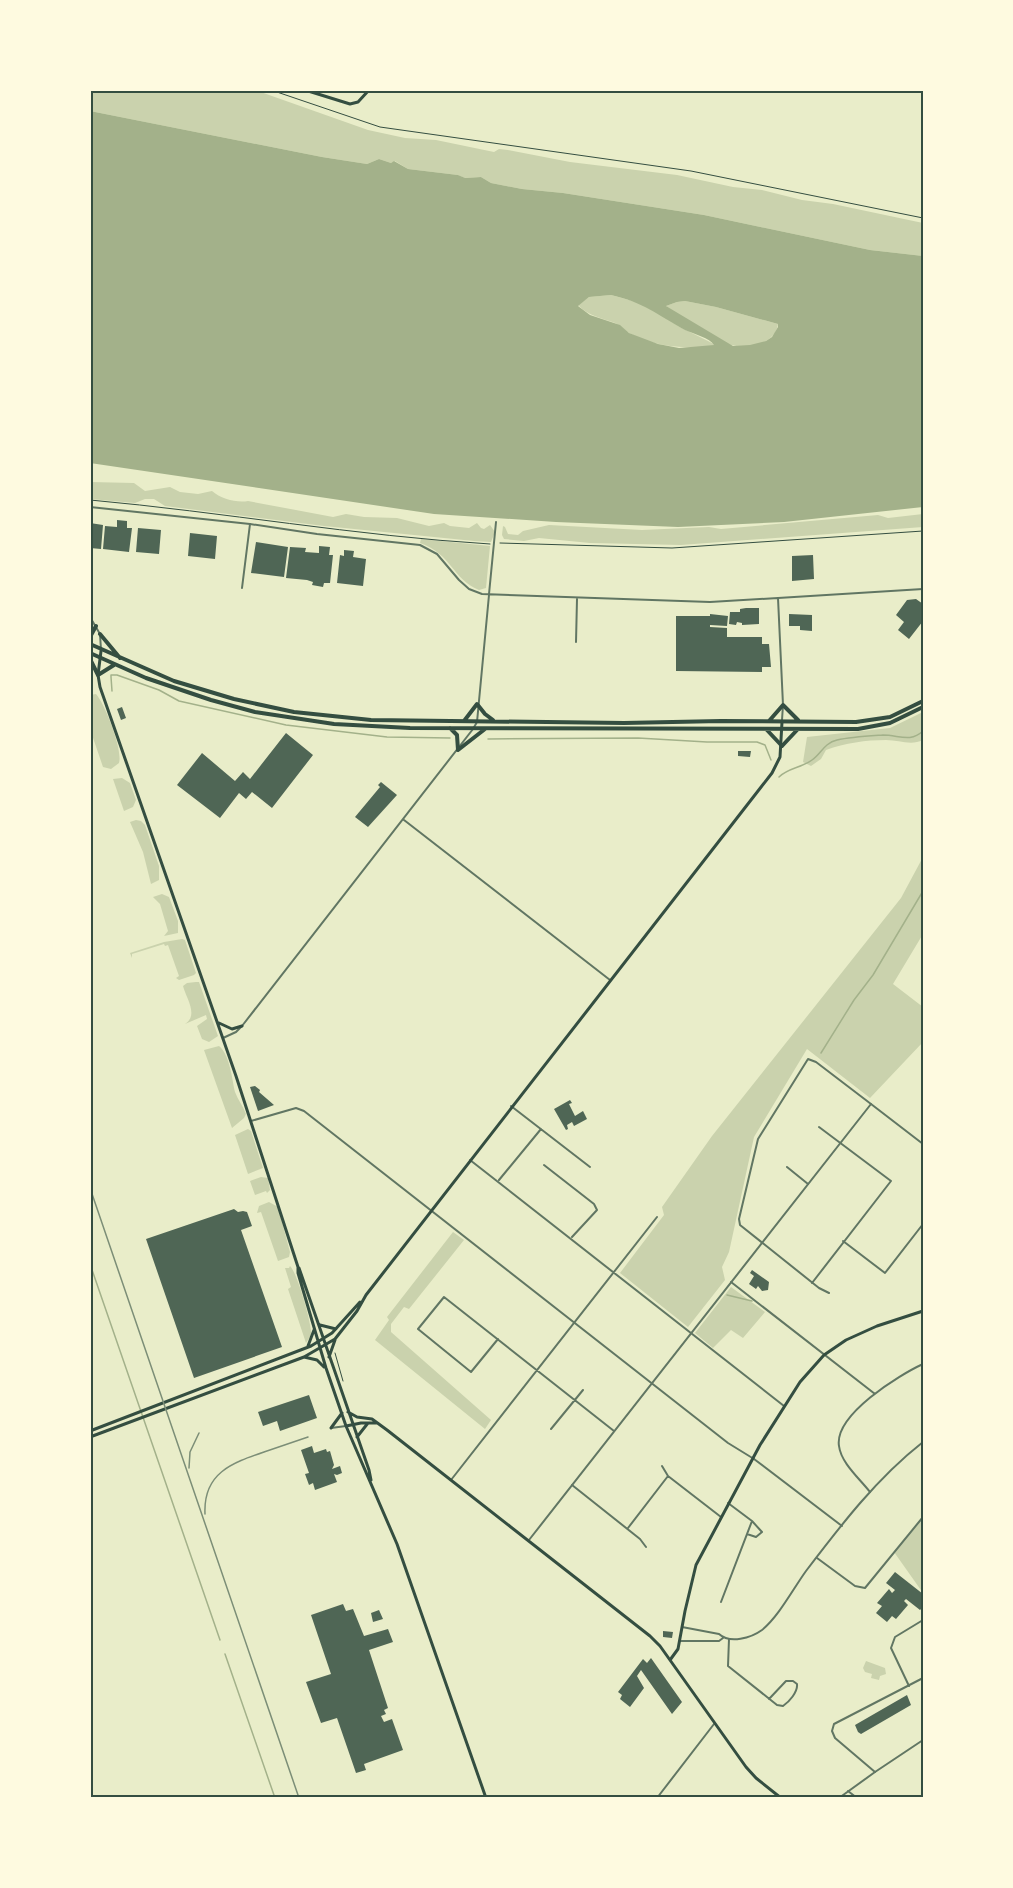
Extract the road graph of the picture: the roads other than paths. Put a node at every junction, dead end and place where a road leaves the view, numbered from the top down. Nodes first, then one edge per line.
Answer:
1 (305, 90) edge
2 (369, 90) edge
3 (90, 507) edge
4 (496, 522) dead end
5 (250, 524) junction
6 (242, 588) dead end
7 (923, 589) edge
8 (489, 595) junction
9 (778, 598) junction
10 (577, 599) junction
11 (90, 617) edge
12 (96, 626) junction
13 (100, 634) junction
14 (90, 637) edge
15 (576, 642) dead end
16 (90, 645) edge
17 (101, 651) junction
18 (90, 652) edge
19 (100, 658) junction
20 (90, 659) edge
21 (121, 659) junction
22 (115, 664) junction
23 (98, 675) junction
24 (923, 701) edge
25 (477, 704) junction
26 (783, 705) junction
27 (923, 707) edge
28 (782, 720) junction
29 (464, 721) junction
30 (769, 721) junction
31 (799, 721) junction
32 (477, 722) junction
33 (494, 722) junction
34 (450, 728) junction
35 (765, 728) junction
36 (473, 729) junction
37 (486, 729) junction
38 (782, 729) junction
39 (799, 729) junction
40 (782, 746) junction
41 (458, 750) junction
42 (403, 819) junction
43 (610, 980) junction
44 (218, 1023) junction
45 (242, 1026) junction
46 (223, 1038) junction
47 (871, 1104) junction
48 (511, 1106) junction
49 (251, 1121) junction
50 (819, 1127) dead end
51 (541, 1129) junction
52 (841, 1143) junction
53 (923, 1144) edge
54 (470, 1159) junction
55 (544, 1165) dead end
56 (590, 1167) dead end
57 (787, 1167) dead end
58 (498, 1181) junction
59 (808, 1184) junction
60 (432, 1210) junction
61 (657, 1216) dead end
62 (923, 1224) edge
63 (571, 1238) junction
64 (843, 1241) junction
65 (761, 1243) junction
66 (298, 1267) junction
67 (613, 1273) junction
68 (731, 1282) junction
69 (812, 1283) junction
70 (829, 1293) dead end
71 (361, 1301) junction
72 (923, 1311) edge
73 (574, 1323) junction
74 (319, 1324) junction
75 (314, 1328) junction
76 (336, 1329) junction
77 (691, 1334) junction
78 (335, 1339) junction
79 (498, 1339) junction
80 (324, 1340) junction
81 (318, 1343) junction
82 (326, 1346) junction
83 (307, 1348) junction
84 (320, 1349) junction
85 (824, 1355) junction
86 (304, 1357) junction
87 (329, 1357) junction
88 (923, 1364) edge
89 (326, 1368) junction
90 (536, 1370) junction
91 (651, 1384) junction
92 (583, 1390) dead end
93 (874, 1394) junction
94 (574, 1401) junction
95 (784, 1406) junction
96 (348, 1412) junction
97 (342, 1413) junction
98 (368, 1423) junction
99 (378, 1423) junction
100 (353, 1425) junction
101 (346, 1426) junction
102 (331, 1428) joint
103 (551, 1430) dead end
104 (90, 1431) edge
105 (614, 1431) junction
106 (90, 1437) edge
107 (357, 1437) junction
108 (923, 1442) edge
109 (754, 1459) junction
110 (662, 1466) dead end
111 (668, 1476) junction
112 (452, 1480) junction
113 (371, 1481) junction
114 (572, 1485) junction
115 (870, 1492) junction
116 (728, 1503) junction
117 (721, 1516) junction
118 (923, 1517) edge
119 (752, 1521) junction
120 (842, 1526) junction
121 (627, 1529) junction
122 (747, 1534) junction
123 (529, 1540) junction
124 (646, 1547) dead end
125 (817, 1558) junction
126 (721, 1602) dead end
127 (923, 1620) edge
128 (682, 1627) junction
129 (723, 1638) junction
130 (729, 1639) junction
131 (680, 1641) junction
132 (670, 1660) junction
133 (923, 1678) edge
134 (909, 1686) junction
135 (769, 1699) junction
136 (714, 1724) junction
137 (923, 1740) edge
138 (875, 1772) junction
139 (848, 1791) junction
140 (486, 1798) edge
141 (658, 1798) edge
142 (781, 1798) edge
143 (839, 1798) edge
144 (857, 1798) edge

1 - 2 main road
3 - 5 street
4 - 8 street
5 - 6 street
5 - 8 street
7 - 9 street
8 - 10 street
8 - 25 street
9 - 10 street
9 - 26 street
10 - 15 street
11 - 12 street
12 - 13 street
12 - 14 highway
13 - 17 street
13 - 21 highway
16 - 17 highway
17 - 19 main road
17 - 21 highway
18 - 19 highway
19 - 22 highway
19 - 23 main road
20 - 23 highway
21 - 29 highway
22 - 23 highway
22 - 34 highway
23 - 44 main road
24 - 31 highway
25 - 29 highway
25 - 32 street
25 - 33 highway
26 - 28 street
26 - 30 highway
26 - 31 highway
27 - 39 highway
28 - 30 highway
28 - 31 highway
28 - 38 main road
29 - 32 highway
30 - 33 highway
32 - 33 highway
32 - 36 street
34 - 36 highway
34 - 41 highway
35 - 37 highway
35 - 38 highway
35 - 40 highway
36 - 37 highway
36 - 41 street
37 - 41 highway
38 - 39 highway
38 - 40 main road
39 - 40 highway
40 - 43 main road
41 - 42 street
42 - 43 street
42 - 45 street
43 - 48 main road
44 - 45 main road
44 - 46 main road
45 - 46 street
46 - 49 main road
47 - 52 street
47 - 53 street
47 - 65 street
48 - 51 street
48 - 54 main road
49 - 60 street
49 - 66 main road
50 - 52 street
51 - 56 street
51 - 58 street
52 - 59 street
52 - 64 street
54 - 58 street
54 - 60 main road
55 - 63 street
57 - 59 street
58 - 63 street
59 - 65 street
60 - 71 main road
60 - 73 street
61 - 67 street
62 - 64 street
63 - 67 street
64 - 69 street
65 - 68 street
65 - 69 street
66 - 74 main road
66 - 75 main road
67 - 73 street
67 - 77 street
68 - 77 street
68 - 85 street
69 - 70 street
71 - 76 main road
71 - 78 main road
72 - 85 main road
73 - 90 street
73 - 91 street
74 - 76 main road
74 - 80 main road
75 - 81 main road
75 - 83 main road
76 - 80 main road
77 - 91 street
77 - 95 street
78 - 82 main road
78 - 87 main road
79 - 79 street
79 - 90 street
80 - 81 main road
80 - 82 main road
81 - 83 main road
81 - 84 main road
82 - 84 main road
82 - 87 main road
83 - 104 main road
84 - 86 main road
84 - 89 main road
85 - 93 street
85 - 95 main road
86 - 89 main road
86 - 106 main road
87 - 96 main road
88 - 93 street
89 - 97 main road
90 - 94 street
90 - 112 street
91 - 105 street
91 - 109 street
92 - 94 street
93 - 115 street
94 - 103 street
94 - 105 street
95 - 109 main road
96 - 99 main road
96 - 100 main road
97 - 101 main road
97 - 102 main road
98 - 99 main road
98 - 100 main road
98 - 107 main road
99 - 112 main road
100 - 101 main road
100 - 107 main road
101 - 102 street
101 - 113 main road
105 - 114 street
107 - 113 main road
108 - 115 street
109 - 116 main road
109 - 120 street
110 - 111 street
111 - 117 street
111 - 121 street
112 - 123 main road
113 - 140 main road
114 - 121 street
114 - 123 street
115 - 120 street
116 - 117 main road
116 - 119 street
117 - 128 main road
118 - 125 street
119 - 122 street
119 - 122 street
120 - 125 street
121 - 124 street
122 - 126 street
123 - 132 main road
125 - 130 street
127 - 134 street
128 - 129 street
128 - 131 main road
129 - 130 street
129 - 131 street
130 - 135 street
131 - 132 main road
132 - 136 main road
133 - 134 street
134 - 138 street
135 - 135 street
136 - 141 street
136 - 142 main road
137 - 138 street
138 - 139 street
139 - 143 street
139 - 144 street

